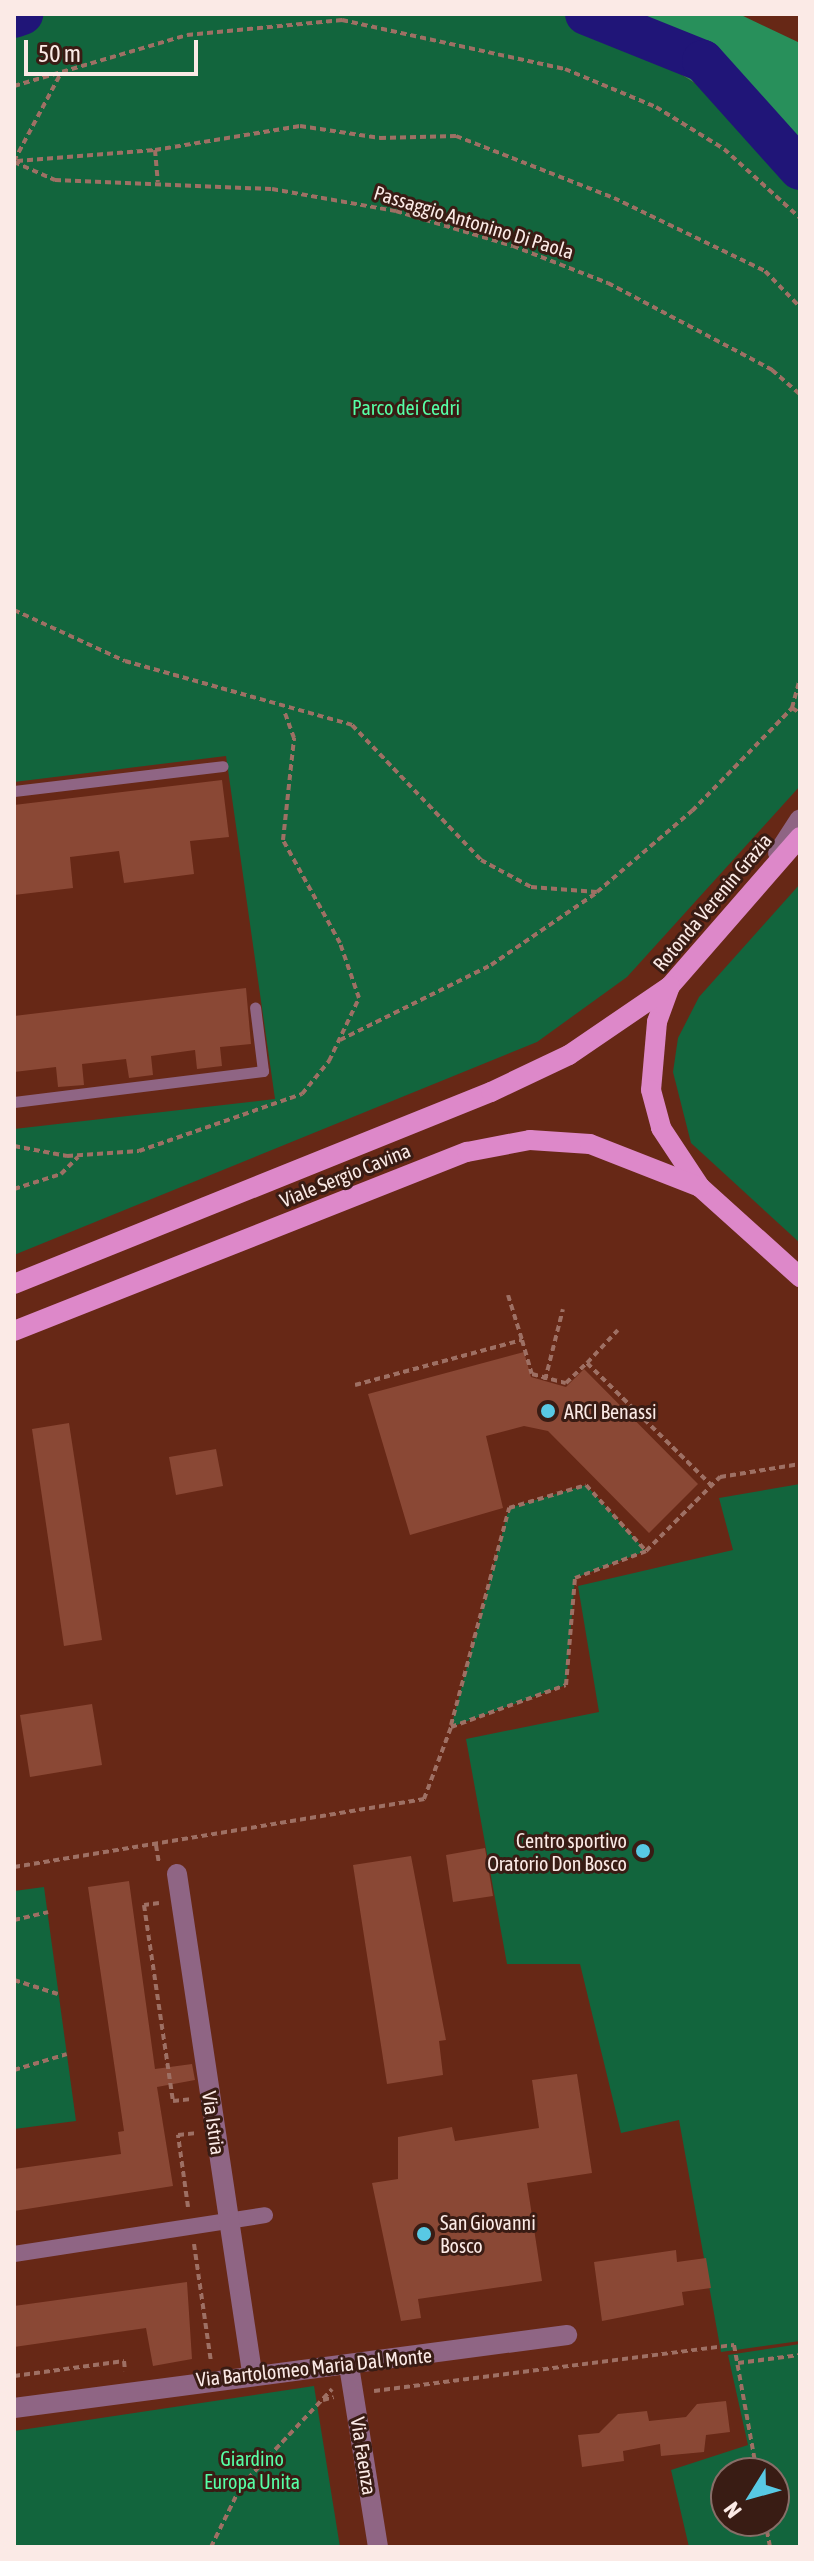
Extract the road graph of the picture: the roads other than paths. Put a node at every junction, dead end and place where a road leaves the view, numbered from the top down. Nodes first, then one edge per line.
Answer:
1 (223, 766) dead end
2 (14, 791) edge
3 (800, 819) edge
4 (800, 837) edge
5 (771, 863) junction
6 (670, 986) junction
7 (255, 1007) dead end
8 (14, 1102) edge
9 (700, 1187) junction
10 (799, 1274) edge
11 (14, 1284) edge
12 (14, 1331) edge
13 (177, 1874) dead end
14 (265, 2215) dead end
15 (229, 2220) junction
16 (14, 2254) edge
17 (567, 2335) dead end
18 (349, 2366) junction
19 (252, 2372) junction
20 (14, 2408) edge
21 (378, 2547) edge

1 - 2 lane
3 - 5 street
4 - 5 main road, Rotonda Verenin Grazia
5 - 6 main road, Rotonda Verenin Grazia
6 - 9 main road, Rotonda Verenin Grazia
6 - 11 main road, Viale Sergio Cavina
7 - 8 lane
9 - 10 main road, Rotonda Verenin Grazia
9 - 12 main road, Viale Sergio Cavina
13 - 15 street, Via Istria
14 - 15 street
15 - 16 street
15 - 19 street, Via Istria
17 - 18 street, Via Bartolomeo Maria Dal Monte
18 - 19 street, Via Bartolomeo Maria Dal Monte
18 - 21 street, Via Faenza
19 - 20 street, Via Bartolomeo Maria Dal Monte

